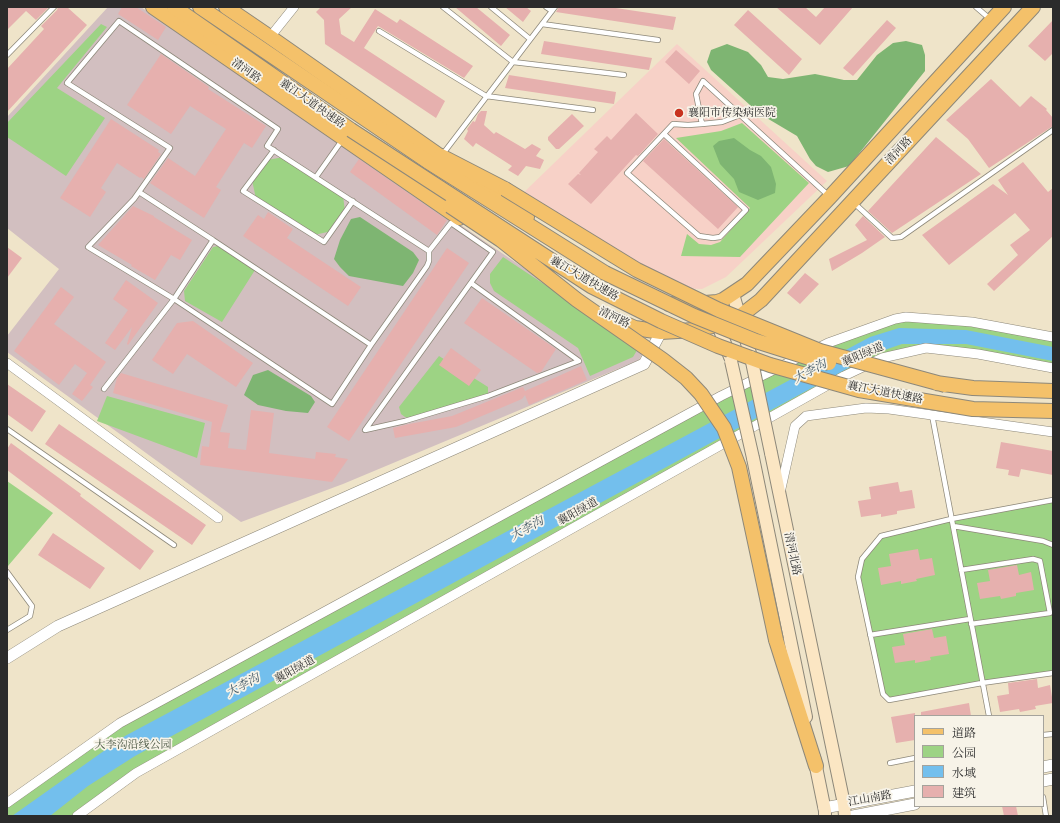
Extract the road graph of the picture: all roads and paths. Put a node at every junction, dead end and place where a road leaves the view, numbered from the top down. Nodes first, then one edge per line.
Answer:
1 (54, 7) edge
2 (153, 7) edge
3 (174, 7) edge
4 (200, 7) edge
5 (226, 7) edge
6 (294, 7) edge
7 (443, 7) edge
8 (491, 7) edge
9 (546, 7) edge
10 (976, 7) edge
11 (1004, 7) edge
12 (1032, 7) edge
13 (553, 9) edge
14 (991, 21) junction
15 (542, 24) junction
16 (379, 31) dead end
17 (270, 37) junction
18 (530, 39) junction
19 (658, 40) dead end
20 (7, 55) edge
21 (513, 62) junction
22 (624, 75) dead end
23 (486, 96) junction
24 (593, 110) dead end
25 (740, 115) junction
26 (702, 124) junction
27 (1053, 130) edge
28 (347, 134) junction
29 (664, 134) junction
30 (274, 150) junction
31 (441, 156) junction
32 (316, 177) junction
33 (139, 192) junction
34 (830, 197) junction
35 (353, 201) junction
36 (852, 202) junction
37 (213, 240) junction
38 (429, 251) junction
39 (471, 283) junction
40 (733, 294) junction
41 (174, 299) junction
42 (706, 304) junction
43 (739, 317) junction
44 (718, 325) junction
45 (661, 332) junction
46 (1053, 337) edge
47 (371, 345) junction
48 (7, 363) edge
49 (1053, 368) edge
50 (945, 385) junction
51 (104, 389) dead end
52 (1053, 391) edge
53 (1053, 411) edge
54 (932, 415) junction
55 (7, 429) edge
56 (1053, 432) edge
57 (780, 496) junction
58 (1053, 500) edge
59 (218, 518) dead end
60 (951, 519) junction
61 (953, 526) junction
62 (174, 545) dead end
63 (1053, 546) edge
64 (961, 570) junction
65 (7, 572) edge
66 (970, 619) junction
67 (971, 624) junction
68 (7, 630) edge
69 (870, 635) junction
70 (7, 658) edge
71 (1053, 673) edge
72 (982, 683) junction
73 (989, 715) edge
74 (914, 758) edge
75 (890, 763) dead end
76 (816, 766) junction
77 (914, 791) edge
78 (7, 803) edge
79 (1044, 803) edge
80 (914, 804) edge
81 (845, 810) edge
82 (824, 812) edge
83 (77, 816) edge
84 (853, 816) edge
85 (1046, 816) edge

1 - 20 lane
2 - 28 main road, 清河路
3 - 28 main road, 襄江大道快速路
4 - 50 main road, 襄江大道快速路, bridge
5 - 17 main road, 清河路
6 - 17 street
7 - 21 lane
8 - 18 lane
9 - 13 lane
10 - 14 lane
11 - 14 main road, 清河路
12 - 36 main road, 清河路
13 - 15 lane
14 - 34 main road, 清河路
15 - 18 lane
15 - 19 lane
16 - 23 lane
17 - 31 main road, 清河路
18 - 21 lane
21 - 22 lane
21 - 23 lane
23 - 24 lane
23 - 31 lane
25 - 26 lane
25 - 26 lane
25 - 34 lane
26 - 29 lane
27 - 36 lane
28 - 32 lane
28 - 45 main road, 清河路
28 - 53 main road, 襄江大道快速路, bridge
28 - 76 main road, bridge
29 - 29 lane
30 - 32 lane
30 - 33 lane
30 - 35 lane
31 - 42 main road, 清河路
31 - 50 main road, bridge
32 - 35 lane
33 - 37 lane
33 - 41 lane
34 - 40 main road, 清河路
35 - 38 lane
36 - 43 main road, 清河路
37 - 41 lane
37 - 47 lane
38 - 39 lane
38 - 47 lane
39 - 39 lane
40 - 42 main road, 清河路
40 - 43 main road, 清河北路
41 - 47 lane
41 - 51 lane
42 - 44 main road, 清河北路
43 - 44 main road, 清河路
43 - 57 main road, 清河北路, bridge
44 - 45 main road, 清河路
44 - 76 main road, 清河北路, bridge
45 - 70 street
46 - 78 street
48 - 59 street
49 - 83 street, 襄阳绿道
50 - 52 main road, 襄江大道快速路, bridge
54 - 56 street
54 - 57 street
54 - 60 lane
55 - 62 lane
57 - 81 main road, 清河北路
58 - 60 lane
60 - 61 lane
60 - 69 lane
61 - 63 lane
61 - 64 lane
64 - 66 lane
64 - 67 lane
65 - 68 lane
66 - 67 lane
66 - 69 lane
67 - 72 lane
69 - 72 lane
71 - 72 lane
72 - 73 lane
74 - 75 lane
76 - 82 main road, 清河北路
77 - 81 street, 江山南路
79 - 85 lane
80 - 84 street, 江山南路
81 - 82 street, 江山南路

